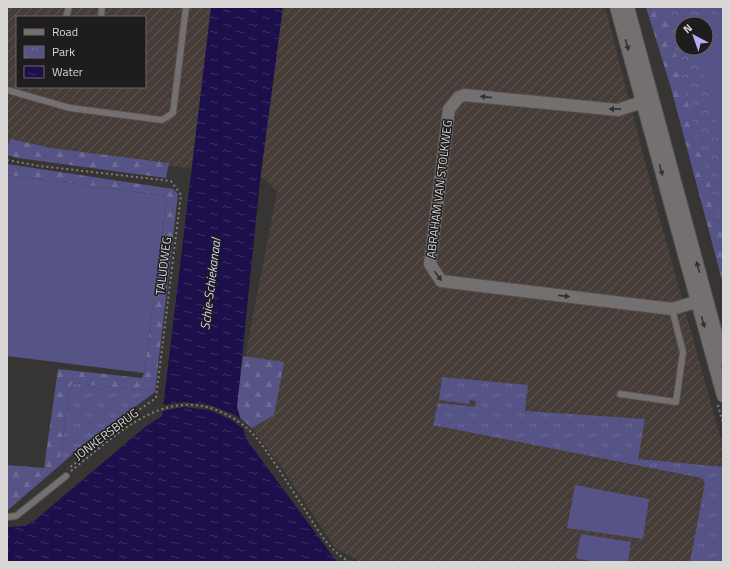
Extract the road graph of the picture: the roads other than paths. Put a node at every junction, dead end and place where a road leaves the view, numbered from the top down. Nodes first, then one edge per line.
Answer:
1 (186, 7) edge
2 (616, 7) edge
3 (628, 7) edge
4 (7, 90) edge
5 (647, 100) junction
6 (702, 300) junction
7 (672, 309) junction
8 (723, 359) edge
9 (620, 394) dead end
10 (723, 396) edge
11 (66, 476) road end
12 (7, 517) edge

1 - 4 lane
2 -> 5 street
3 - 5 street
5 - 6 street
5 -> 7 street, ABRAHAM VAN STOLKWEG
6 - 7 street, ABRAHAM VAN STOLKWEG
6 - 8 street
6 -> 10 street
7 - 9 lane
11 - 12 lane

